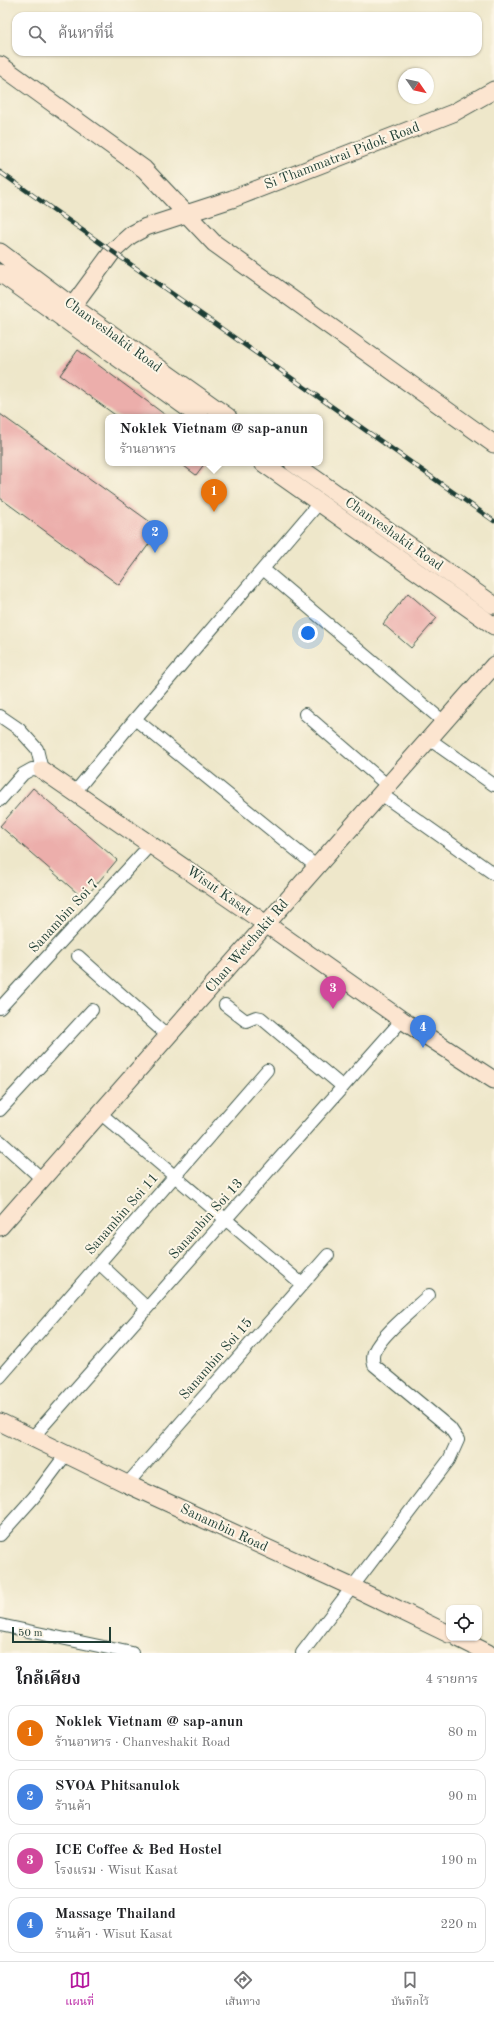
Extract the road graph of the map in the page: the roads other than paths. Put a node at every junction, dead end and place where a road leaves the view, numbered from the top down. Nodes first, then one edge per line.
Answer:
1 (0, 65) edge
2 (494, 90) edge
3 (186, 214) junction
4 (0, 252) edge
5 (0, 273) edge
6 (68, 313) junction
7 (196, 414) edge
8 (223, 414) edge
9 (494, 444) edge
10 (268, 466) edge
11 (297, 466) edge
12 (320, 503) junction
13 (263, 569) junction
14 (494, 605) edge
15 (494, 626) edge
16 (494, 665) edge
17 (305, 714) dead end
18 (0, 716) edge
19 (135, 719) junction
20 (444, 722) junction
21 (429, 739) junction
22 (42, 770) junction
23 (494, 785) edge
24 (384, 790) junction
25 (75, 792) junction
26 (0, 800) edge
27 (151, 844) junction
28 (317, 867) junction
29 (494, 874) edge
30 (266, 924) junction
31 (78, 956) dead end
32 (225, 1005) dead end
33 (0, 1008) edge
34 (92, 1010) dead end
35 (402, 1020) junction
36 (168, 1036) junction
37 (267, 1070) dead end
38 (494, 1080) edge
39 (343, 1087) junction
40 (0, 1110) edge
41 (100, 1113) junction
42 (0, 1141) edge
43 (174, 1177) junction
44 (42, 1179) junction
45 (225, 1220) junction
46 (0, 1227) edge
47 (328, 1255) dead end
48 (99, 1263) junction
49 (302, 1284) junction
50 (429, 1295) dead end
51 (147, 1308) junction
52 (0, 1377) edge
53 (0, 1422) edge
54 (33, 1437) junction
55 (67, 1453) junction
56 (127, 1484) junction
57 (0, 1535) edge
58 (352, 1587) junction
59 (0, 1625) edge
60 (446, 1633) edge
61 (464, 1641) edge
62 (132, 1653) edge
63 (302, 1653) edge
64 (488, 1653) edge

1 - 3 street
2 - 3 street, Si Thammatrai Pidok Road
3 - 6 street, Si Thammatrai Pidok Road
3 - 9 street
4 - 6 street, Chanveshakit Road
5 - 6 street
6 - 7 street
6 - 8 street, Chanveshakit Road
10 - 12 street
11 - 14 street, Chanveshakit Road
12 - 13 street
12 - 15 street
13 - 19 street
13 - 20 street
16 - 20 street, Chan Wetchakit Rd
17 - 24 street
18 - 22 street
19 - 25 street
19 - 28 street
20 - 21 street, Chan Wetchakit Rd
21 - 23 street
21 - 24 street, Chan Wetchakit Rd
22 - 25 street, Wisut Kasat
22 - 26 street
24 - 28 street, Chan Wetchakit Rd
24 - 29 street
25 - 27 street, Wisut Kasat
27 - 30 street, Wisut Kasat
27 - 33 street, Sanambin Soi 7
28 - 30 street, Chan Wetchakit Rd
30 - 35 street, Wisut Kasat
30 - 36 street, Chan Wetchakit Rd
31 - 36 street
32 - 39 street
34 - 40 street
35 - 38 street, Wisut Kasat
35 - 39 street, Sanambin Soi 13
36 - 41 street, Chan Wetchakit Rd
37 - 43 street, Sanambin Soi 11
39 - 45 street, Sanambin Soi 13
41 - 43 street
41 - 44 street, Chan Wetchakit Rd
42 - 44 street
43 - 45 street
43 - 48 street, Sanambin Soi 11
44 - 46 street, Chan Wetchakit Rd
45 - 49 street
45 - 51 street, Sanambin Soi 13
47 - 49 street, Sanambin Soi 15
48 - 51 street
48 - 52 street, Sanambin Soi 11
49 - 56 street, Sanambin Soi 15
50 - 58 street
51 - 54 street, Sanambin Soi 13
53 - 54 street, Sanambin Road
54 - 55 street, Sanambin Road
55 - 56 street, Sanambin Road
55 - 57 street
56 - 58 street, Sanambin Road
58 - 60 street, Sanambin Road
58 - 63 street
59 - 62 street
61 - 64 street

